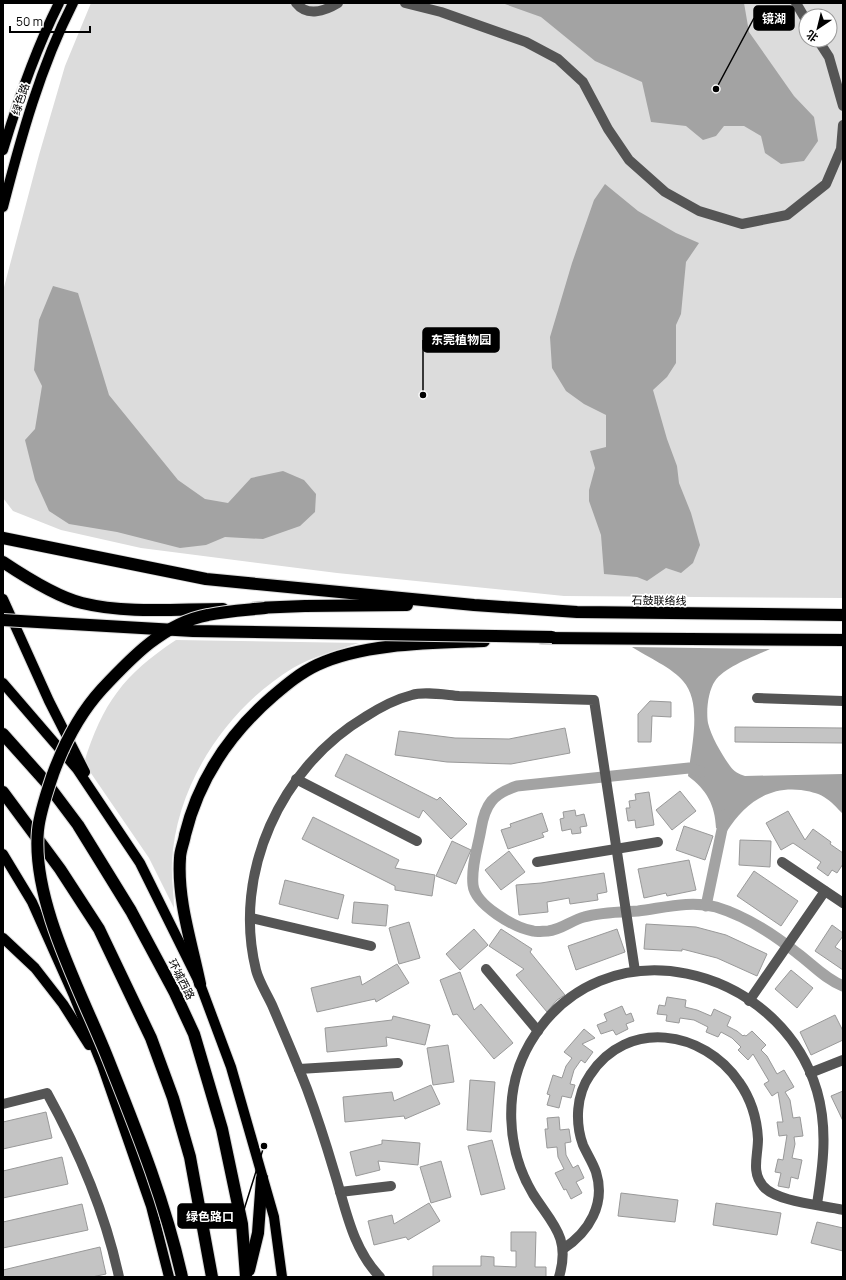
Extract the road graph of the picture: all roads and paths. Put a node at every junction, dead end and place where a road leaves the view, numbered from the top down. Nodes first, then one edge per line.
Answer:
1 (59, 3) edge
2 (73, 3) edge
3 (296, 3) edge
4 (338, 3) edge
5 (405, 3) edge
6 (823, 48) edge
7 (843, 106) edge
8 (843, 125) edge
9 (3, 150) edge
10 (3, 207) edge
11 (3, 538) edge
12 (3, 562) edge
13 (3, 599) edge
14 (474, 605) junction
15 (265, 608) junction
16 (843, 615) edge
17 (3, 620) edge
18 (552, 637) junction
19 (843, 640) edge
20 (3, 683) edge
21 (757, 698) dead end
22 (843, 701) edge
23 (3, 734) edge
24 (296, 779) junction
25 (3, 792) edge
26 (107, 812) junction
27 (417, 841) dead end
28 (658, 842) dead end
29 (616, 849) junction
30 (3, 854) edge
31 (537, 862) dead end
32 (782, 862) dead end
33 (825, 891) junction
34 (843, 903) edge
35 (251, 918) junction
36 (3, 938) edge
37 (371, 946) dead end
38 (486, 969) dead end
39 (635, 971) junction
40 (200, 984) junction
41 (749, 1001) junction
42 (538, 1031) junction
43 (843, 1060) edge
44 (398, 1063) dead end
45 (102, 1065) junction
46 (299, 1069) junction
47 (810, 1073) junction
48 (3, 1104) edge
49 (262, 1178) junction
50 (391, 1186) dead end
51 (340, 1192) junction
52 (817, 1204) junction
53 (843, 1210) edge
54 (563, 1249) junction
55 (119, 1277) edge
56 (169, 1277) edge
57 (182, 1277) edge
58 (212, 1277) edge
59 (247, 1277) edge
60 (282, 1277) edge
61 (380, 1277) edge
62 (559, 1277) edge

1 - 9 main road, 绿色路
2 - 10 main road, 绿色路
3 - 4 lane
5 - 8 lane
6 - 7 lane
11 - 14 highway
12 - 15 highway
13 - 26 main road
14 - 15 highway
14 - 16 highway, 石鼓联络线
15 - 57 highway, bridge
17 - 18 highway, bridge
18 - 19 highway
18 - 40 highway
20 - 26 main road
21 - 22 lane
23 - 59 highway, 环城西路
24 - 27 lane
24 - 29 lane
24 - 35 lane
25 - 58 highway
26 - 40 main road
28 - 29 lane
29 - 31 lane
29 - 39 lane
30 - 45 main road
32 - 33 lane
33 - 34 lane
33 - 41 lane
35 - 37 lane
35 - 46 lane
36 - 45 main road
38 - 42 lane
39 - 41 lane
39 - 42 lane
40 - 49 main road
41 - 47 lane
42 - 54 lane
43 - 47 lane
44 - 46 lane
45 - 56 main road
46 - 51 lane
47 - 52 lane
48 - 55 lane
49 - 59 highway
49 - 60 main road
50 - 51 lane
51 - 61 lane
52 - 53 lane
52 - 54 lane
54 - 62 lane

